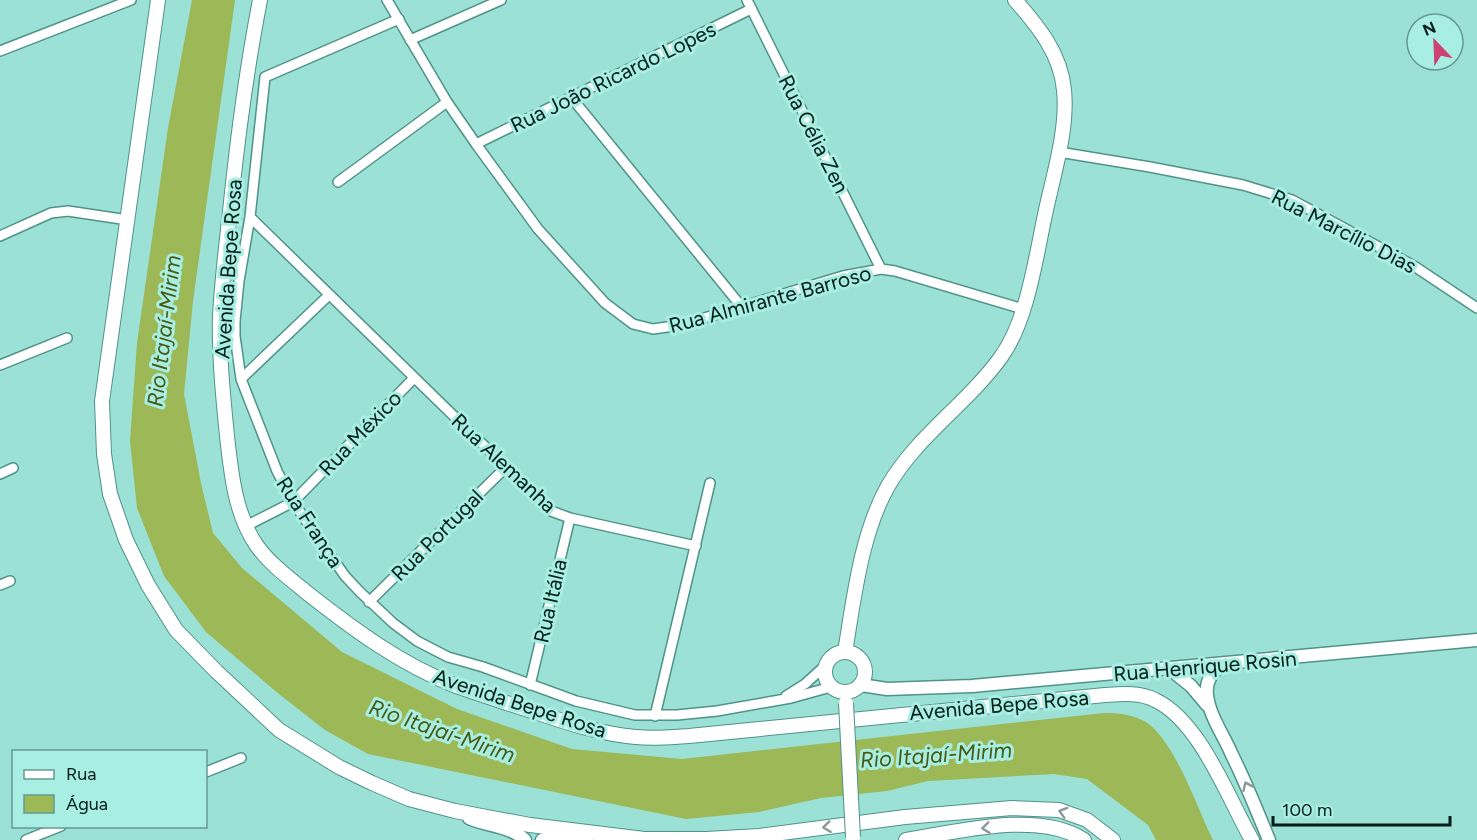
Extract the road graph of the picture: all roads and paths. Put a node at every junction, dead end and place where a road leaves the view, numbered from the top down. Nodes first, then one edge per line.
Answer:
1 (131, 0) edge
2 (158, 0) edge
3 (260, 0) edge
4 (387, 0) edge
5 (501, 0) edge
6 (747, 0) edge
7 (1015, 0) edge
8 (751, 9) junction
9 (399, 19) junction
10 (410, 40) junction
11 (0, 51) edge
12 (571, 97) junction
13 (447, 102) junction
14 (476, 144) junction
15 (1059, 152) junction
16 (338, 182) dead end
17 (250, 217) junction
18 (128, 220) junction
19 (0, 236) edge
20 (881, 269) junction
21 (329, 295) junction
22 (741, 306) junction
23 (1477, 308) edge
24 (1023, 309) junction
25 (67, 338) dead end
26 (0, 365) edge
27 (414, 378) junction
28 (241, 379) junction
29 (13, 468) dead end
30 (505, 468) junction
31 (0, 474) edge
32 (710, 483) dead end
33 (293, 502) junction
34 (570, 518) junction
35 (246, 526) junction
36 (696, 546) junction
37 (10, 581) dead end
38 (0, 585) edge
39 (369, 602) junction
40 (1477, 640) edge
41 (845, 652) junction
42 (1223, 664) junction
43 (826, 665) junction
44 (1170, 669) junction
45 (530, 685) junction
46 (861, 685) junction
47 (831, 687) junction
48 (846, 698) junction
49 (779, 701) junction
50 (1211, 710) junction
51 (655, 716) junction
52 (241, 758) dead end
53 (207, 772) edge
54 (455, 811) junction
55 (1241, 820) junction
56 (57, 828) edge
57 (601, 835) junction
58 (853, 838) edge
59 (26, 840) edge
60 (525, 840) edge
61 (542, 840) edge
62 (906, 840) edge
63 (1084, 840) edge
64 (1113, 840) edge
65 (1248, 840) edge
66 (1252, 840) edge
67 (1269, 840) edge

1 - 11 street
2 - 18 main road
3 - 35 main road, Avenida Bepe Rosa
4 - 9 street, Rua Almirante Barroso
5 - 10 street
6 - 8 street, Rua Célia Zen
7 - 15 main road
8 - 12 street, Rua João Ricardo Lopes
8 - 20 street, Rua Célia Zen
9 - 10 street, Rua Almirante Barroso
9 - 17 street, Rua França
10 - 13 street, Rua Almirante Barroso
12 - 14 street, Rua João Ricardo Lopes
12 - 22 street
13 - 14 street, Rua Almirante Barroso
13 - 16 street
14 - 22 street, Rua Almirante Barroso
15 - 23 street, Rua Marcílio Dias
15 - 24 main road
17 - 21 street, Rua Alemanha
17 - 28 street, Rua França
18 - 19 street
18 - 54 main road
20 - 22 street, Rua Almirante Barroso
20 - 24 street, Rua Almirante Barroso
21 - 27 street, Rua Alemanha
21 - 28 street
24 - 41 main road
25 - 26 street
27 - 30 street, Rua Alemanha
27 - 33 street, Rua México
28 - 33 street, Rua França
29 - 31 street
30 - 34 street, Rua Alemanha
30 - 39 street, Rua Portugal
32 - 36 street
33 - 35 street, Rua México
33 - 39 street, Rua França
34 - 36 street, Rua Alemanha
34 - 45 street, Rua Itália
35 - 55 main road, Avenida Bepe Rosa
36 - 51 street
37 - 38 street
39 - 45 street, Rua França
40 - 42 street, Rua Henrique Rosin
41 - 43 main road
41 - 46 main road
42 - 44 street, Rua Henrique Rosin
42 - 50 street
43 - 47 main road
43 - 49 street, Rua França
44 - 46 street, Rua Henrique Rosin
44 - 50 street
45 - 51 street, Rua França
46 - 48 main road
47 - 48 main road
47 - 49 street, Rua França
48 - 58 main road, bridge
49 - 51 street, Rua França
67 -> 50 street
52 - 53 street
54 - 57 main road
54 - 60 street
55 - 65 main road, Avenida Bepe Rosa
55 - 66 main road, Avenida Bepe Rosa
56 - 59 street
57 - 61 street
64 -> 57 main road
63 -> 62 main road

